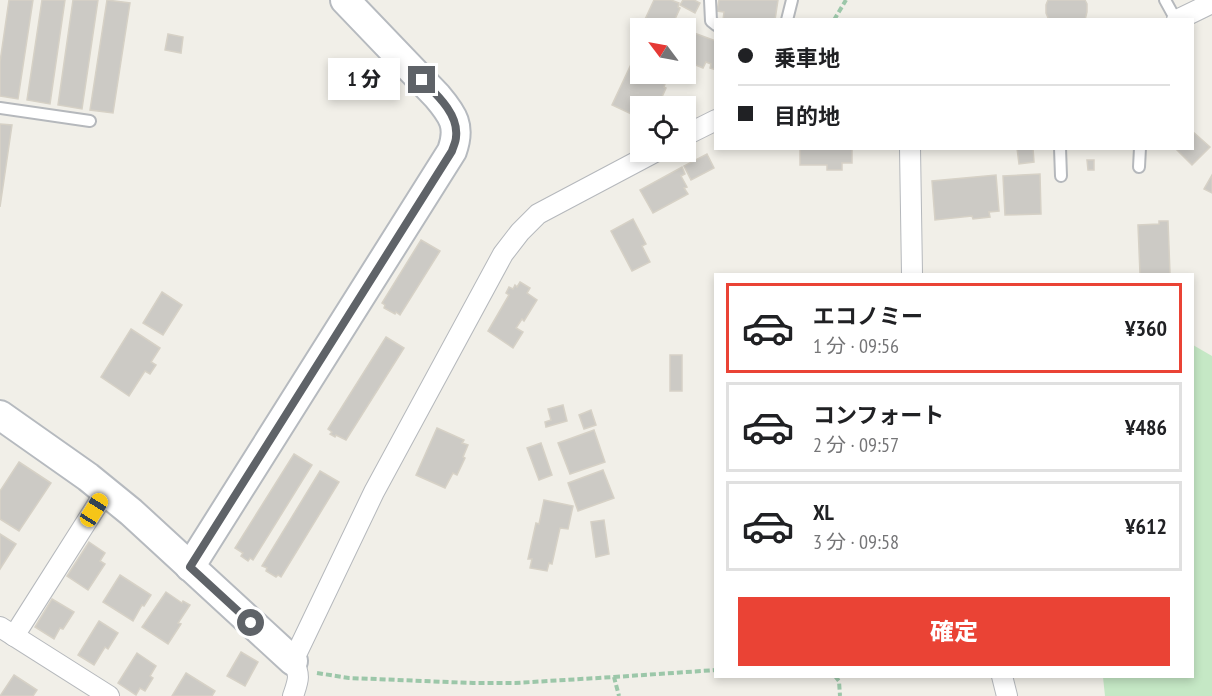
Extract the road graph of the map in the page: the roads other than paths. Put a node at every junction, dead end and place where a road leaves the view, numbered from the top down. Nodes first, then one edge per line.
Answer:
1 (345, 0) edge
2 (710, 0) edge
3 (792, 0) edge
4 (1166, 0) edge
5 (1212, 3) edge
6 (788, 18) edge
7 (1182, 18) edge
8 (714, 24) edge
9 (0, 108) edge
10 (714, 121) edge
11 (90, 122) dead end
12 (696, 130) edge
13 (910, 150) edge
14 (1060, 150) edge
15 (1140, 150) edge
16 (636, 162) edge
17 (1139, 167) dead end
18 (1061, 176) dead end
19 (912, 273) edge
20 (0, 415) edge
21 (106, 492) junction
22 (190, 567) junction
23 (7, 632) edge
24 (296, 666) junction
25 (1002, 678) edge
26 (110, 696) edge
27 (293, 696) edge
28 (1007, 696) edge

1 - 22 street
2 - 8 lane
3 - 6 lane
4 - 7 lane
5 - 7 street
9 - 11 lane
10 - 12 street
13 - 19 street
14 - 18 lane
15 - 17 lane
16 - 24 street
20 - 21 street
21 - 22 street
21 - 23 street
22 - 24 street
23 - 26 street
24 - 27 street
25 - 28 street

